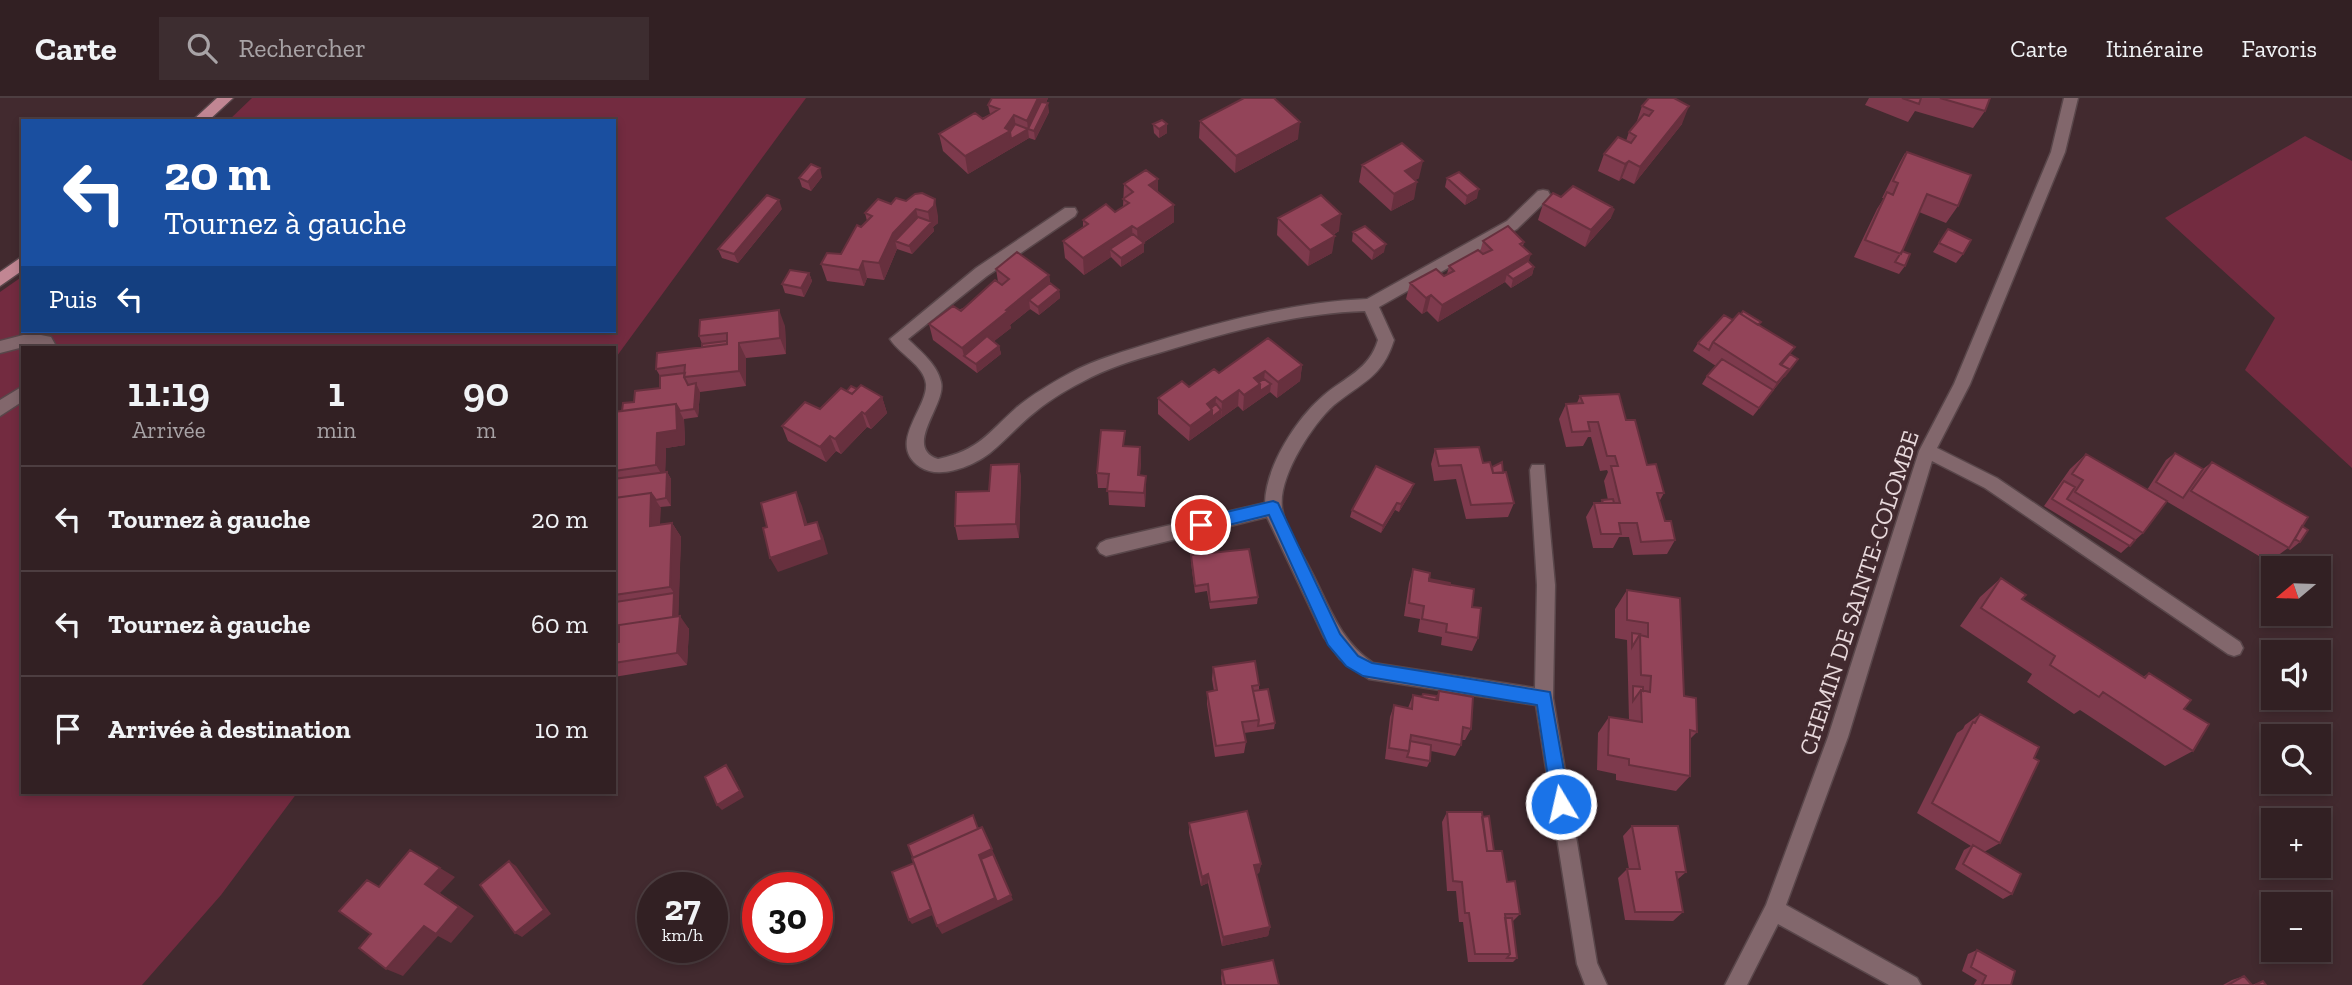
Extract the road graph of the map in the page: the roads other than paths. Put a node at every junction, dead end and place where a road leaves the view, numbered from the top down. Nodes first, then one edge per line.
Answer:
1 (226, 98) edge
2 (2071, 98) edge
3 (201, 119) edge
4 (1543, 195) dead end
5 (1070, 212) dead end
6 (1370, 305) junction
7 (48, 346) edge
8 (0, 347) edge
9 (21, 393) edge
10 (0, 409) edge
11 (1927, 451) junction
12 (1538, 470) dead end
13 (1273, 508) junction
14 (1106, 548) dead end
15 (2234, 648) dead end
16 (1544, 698) junction
17 (1774, 910) junction
18 (1596, 985) edge
19 (1737, 985) edge
20 (1910, 985) edge

1 - 3 main road
2 - 11 street, CHEMIN DE SAINTE-COLOMBE
4 - 6 street
5 - 6 street
6 - 13 street
7 - 8 street
9 - 10 street
11 - 15 street
11 - 17 street, CHEMIN DE SAINTE-COLOMBE
12 - 16 street
13 - 14 street
13 - 16 street
16 - 18 street
17 - 19 street, CHEMIN DE SAINTE-COLOMBE
17 - 20 street

